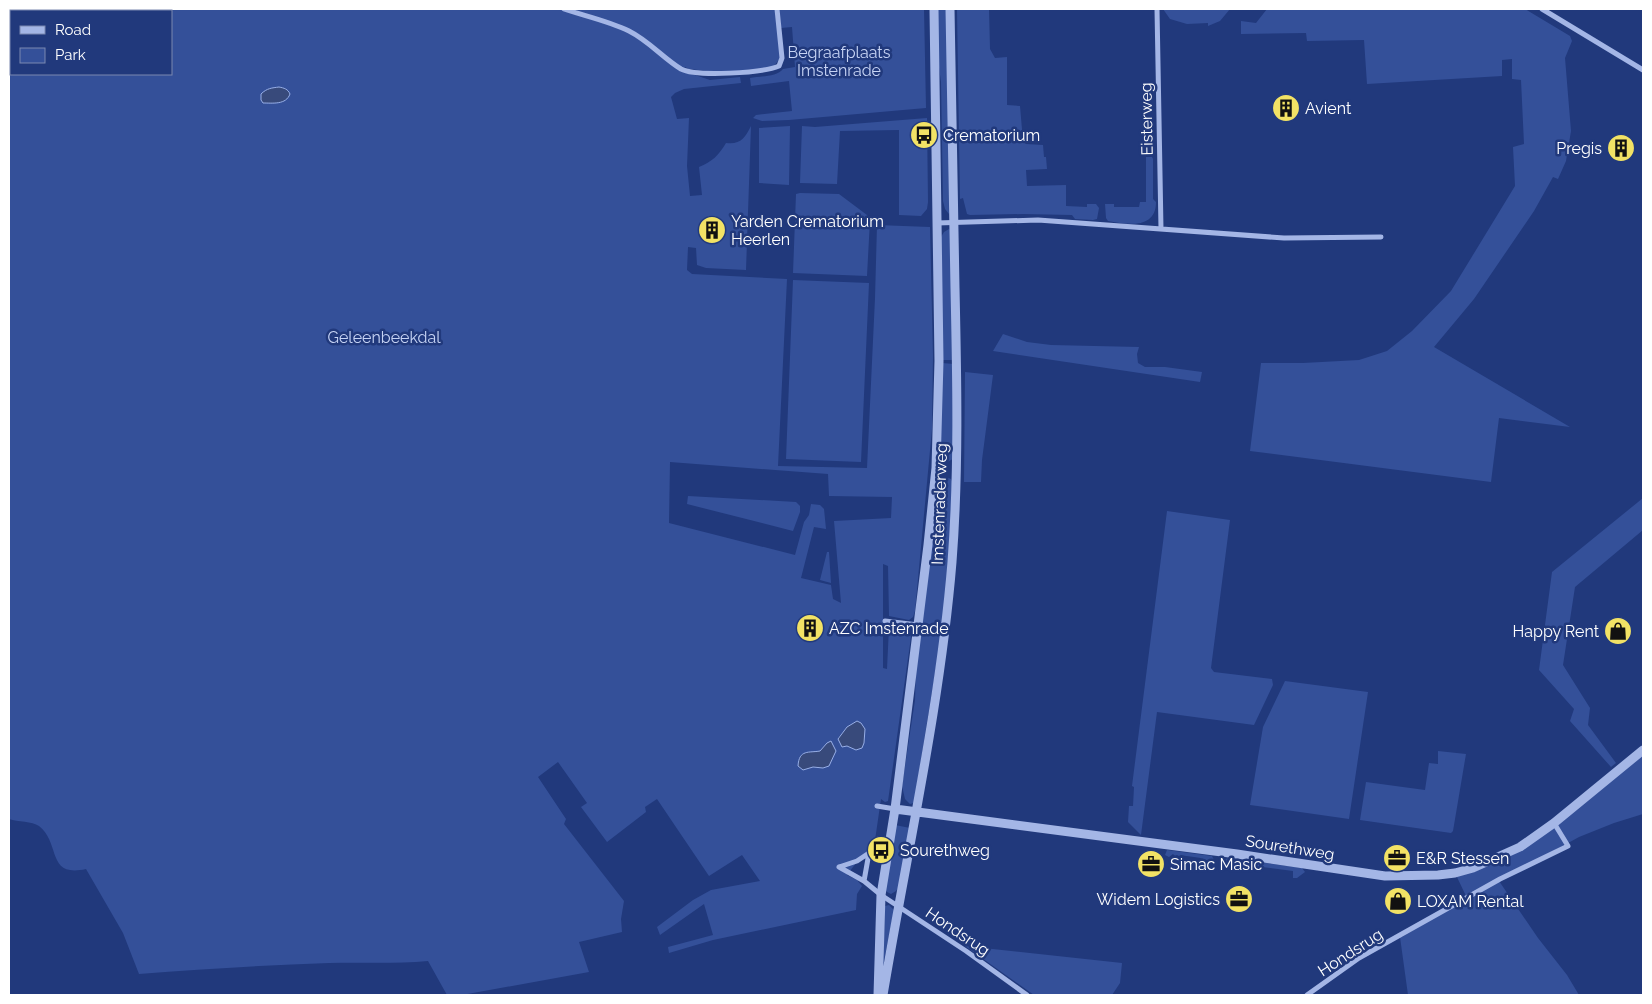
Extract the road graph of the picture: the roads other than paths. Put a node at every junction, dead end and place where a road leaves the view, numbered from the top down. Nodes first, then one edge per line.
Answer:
1 (564, 9) edge
2 (777, 9) edge
3 (934, 9) edge
4 (950, 9) edge
5 (1157, 9) edge
6 (1542, 9) edge
7 (1643, 70) edge
8 (938, 223) junction
9 (954, 223) junction
10 (1161, 229) junction
11 (1381, 237) dead end
12 (885, 621) dead end
13 (918, 626) junction
14 (1643, 750) edge
15 (878, 806) dead end
16 (896, 809) junction
17 (916, 812) junction
18 (1554, 823) junction
19 (864, 882) junction
20 (881, 895) junction
21 (898, 905) junction
22 (878, 995) edge
23 (883, 995) edge
24 (1027, 995) edge
25 (1308, 995) edge

1 - 2 street
3 - 8 street, Imstenraderweg
4 - 9 street, Imstenraderweg
5 - 10 street, Eisterweg
6 - 7 street
8 - 9 street
8 - 13 street, Imstenraderweg
9 - 10 street
9 - 17 street, Imstenraderweg
10 - 11 street
12 - 13 street
13 - 16 street, Imstenraderweg
14 - 18 street, Sourethweg
15 - 16 street
16 - 17 street, Sourethweg
16 - 20 street, Imstenraderweg
17 - 18 street, Sourethweg
17 - 21 street, Imstenraderweg
18 - 25 street, Hondsrug
19 - 19 street, Hondsrug
19 - 20 street, Hondsrug
20 - 21 street, Hondsrug
20 - 22 street, Imstenraderweg
21 - 23 street, Imstenraderweg
21 - 24 street, Hondsrug

